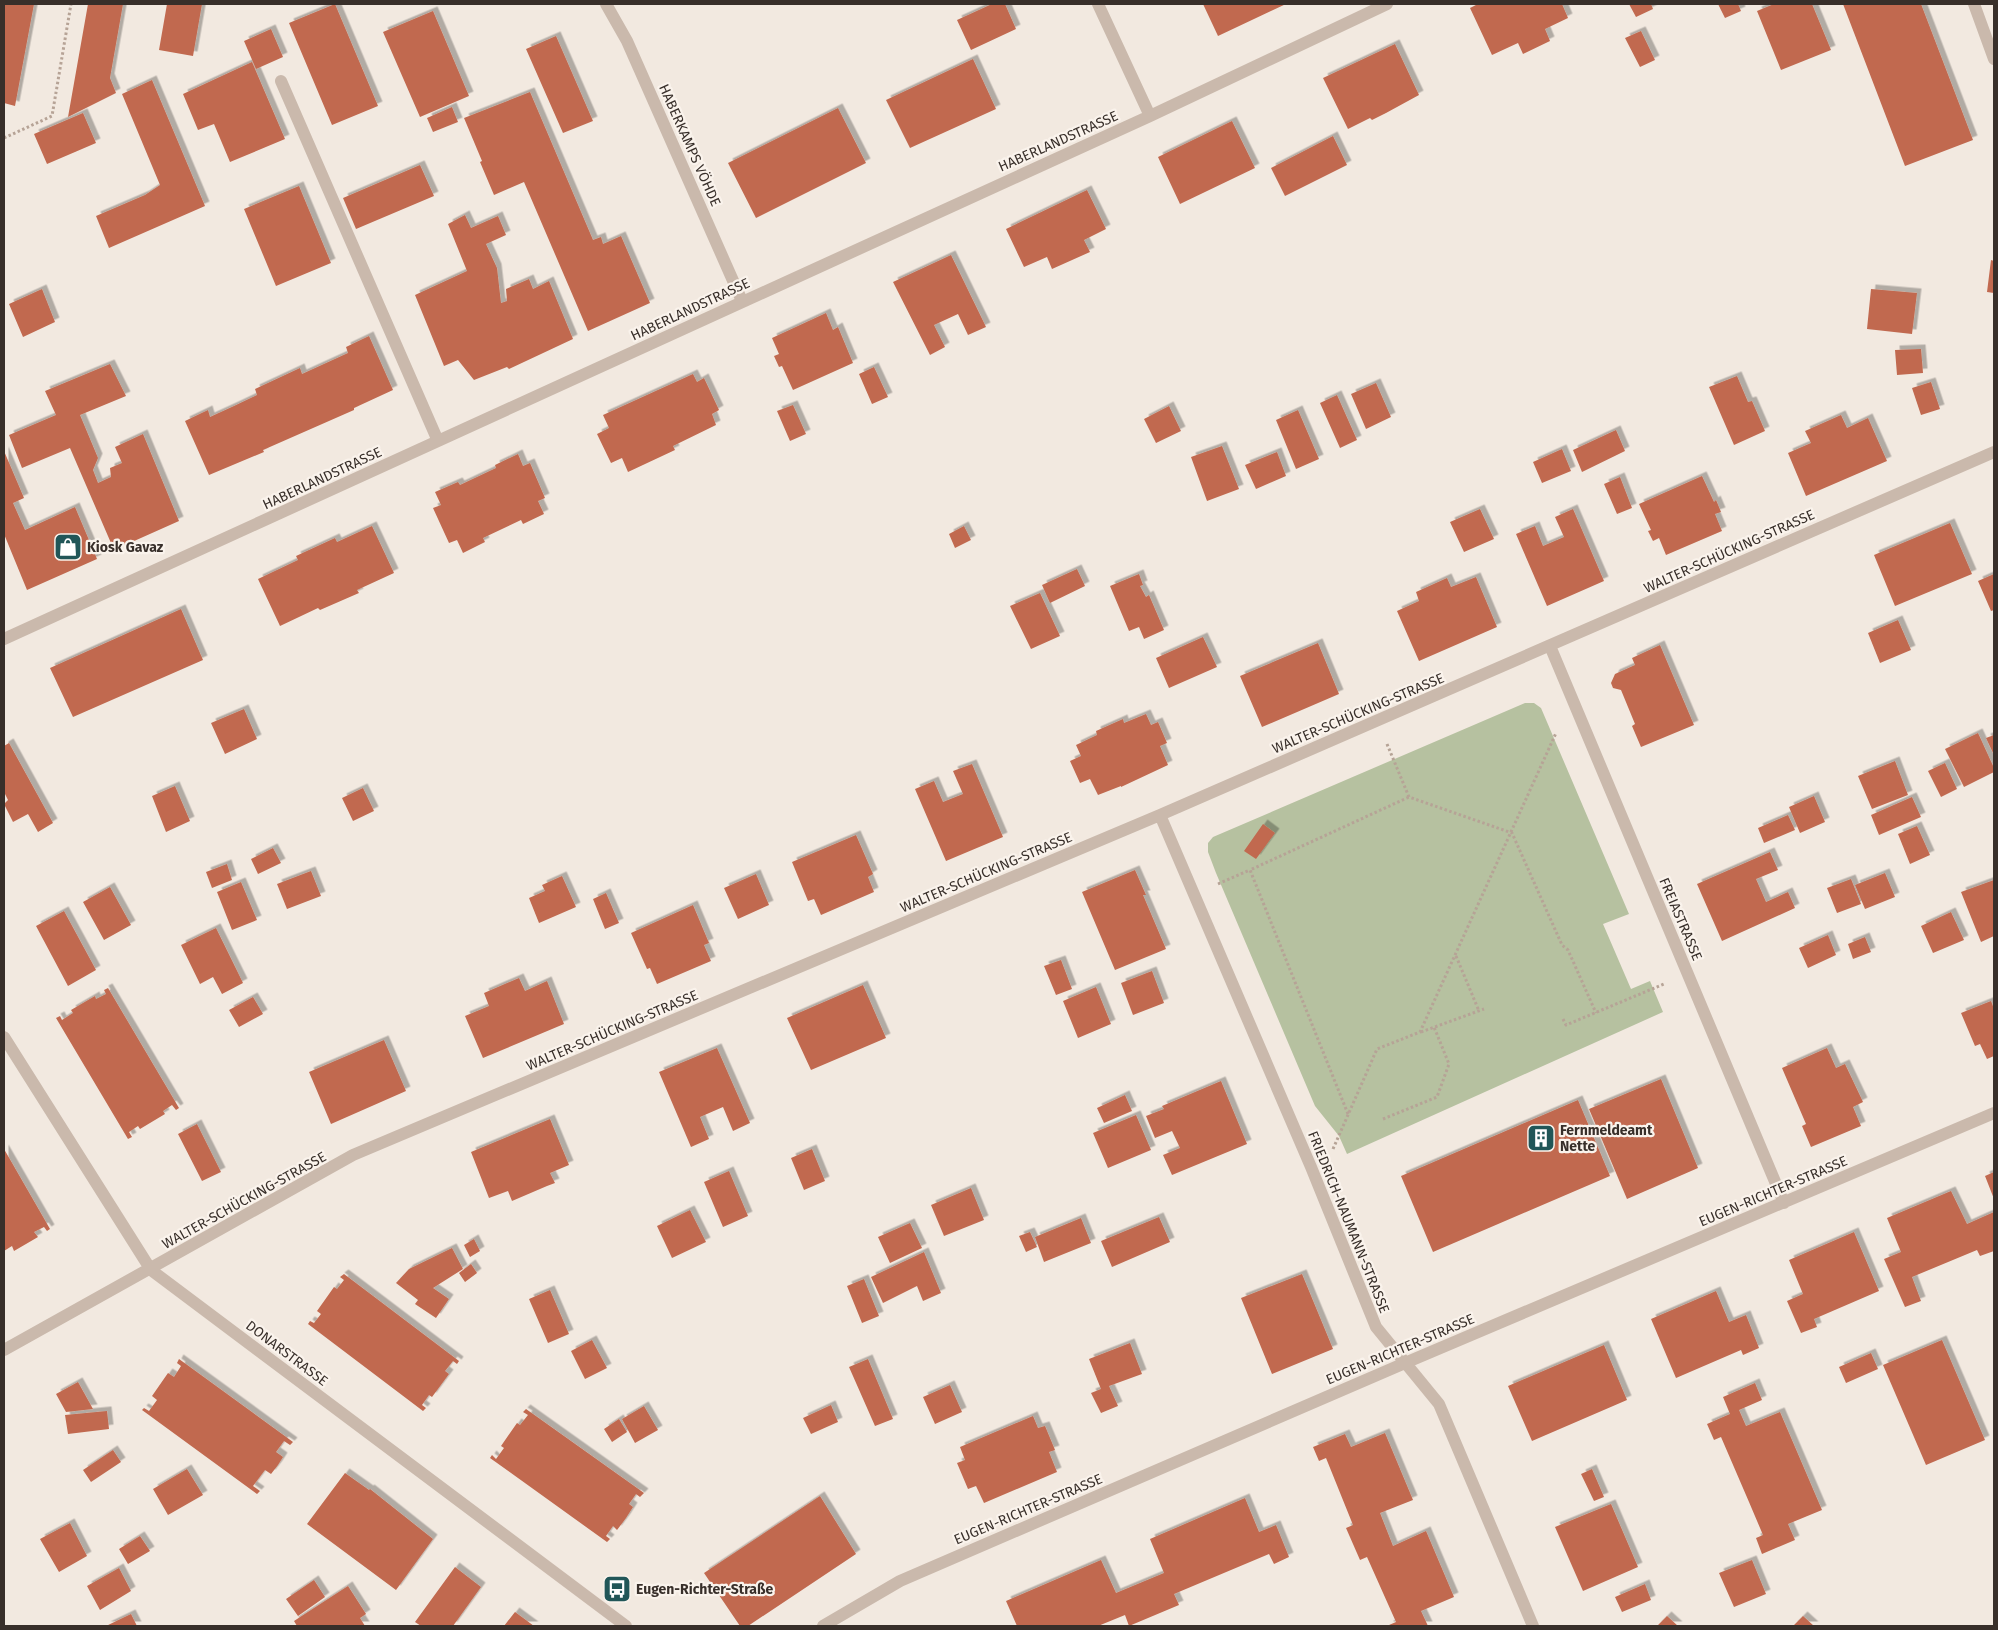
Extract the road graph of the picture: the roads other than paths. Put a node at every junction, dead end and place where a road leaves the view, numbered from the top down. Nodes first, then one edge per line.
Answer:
1 (606, 4) edge
2 (1098, 4) edge
3 (1387, 4) edge
4 (1974, 4) edge
5 (1994, 59) edge
6 (281, 81) dead end
7 (1150, 116) junction
8 (742, 301) junction
9 (438, 442) junction
10 (1994, 452) edge
11 (4, 639) edge
12 (1550, 646) junction
13 (1160, 815) junction
14 (4, 1037) edge
15 (1994, 1113) edge
16 (1784, 1203) junction
17 (151, 1270) junction
18 (4, 1350) edge
19 (1405, 1363) junction
20 (626, 1626) edge
21 (824, 1626) edge
22 (1533, 1626) edge

1 - 8 street, HABERKAMPS VÖHDE
2 - 7 street
3 - 7 street, HABERLANDSTRASSE
4 - 5 street
6 - 9 street
7 - 8 street, HABERLANDSTRASSE
8 - 9 street, HABERLANDSTRASSE
9 - 11 street, HABERLANDSTRASSE
10 - 12 street, WALTER-SCHÜCKING-STRASSE
12 - 13 street, WALTER-SCHÜCKING-STRASSE
12 - 16 street, FREIASTRASSE
13 - 17 street, WALTER-SCHÜCKING-STRASSE
13 - 19 street, FRIEDRICH-NAUMANN-STRASSE
14 - 17 street, DONARSTRASSE
15 - 16 street, EUGEN-RICHTER-STRASSE
16 - 19 street, EUGEN-RICHTER-STRASSE
17 - 18 street, WALTER-SCHÜCKING-STRASSE
17 - 20 street, DONARSTRASSE
19 - 21 street, EUGEN-RICHTER-STRASSE
19 - 22 street, FRIEDRICH-NAUMANN-STRASSE

